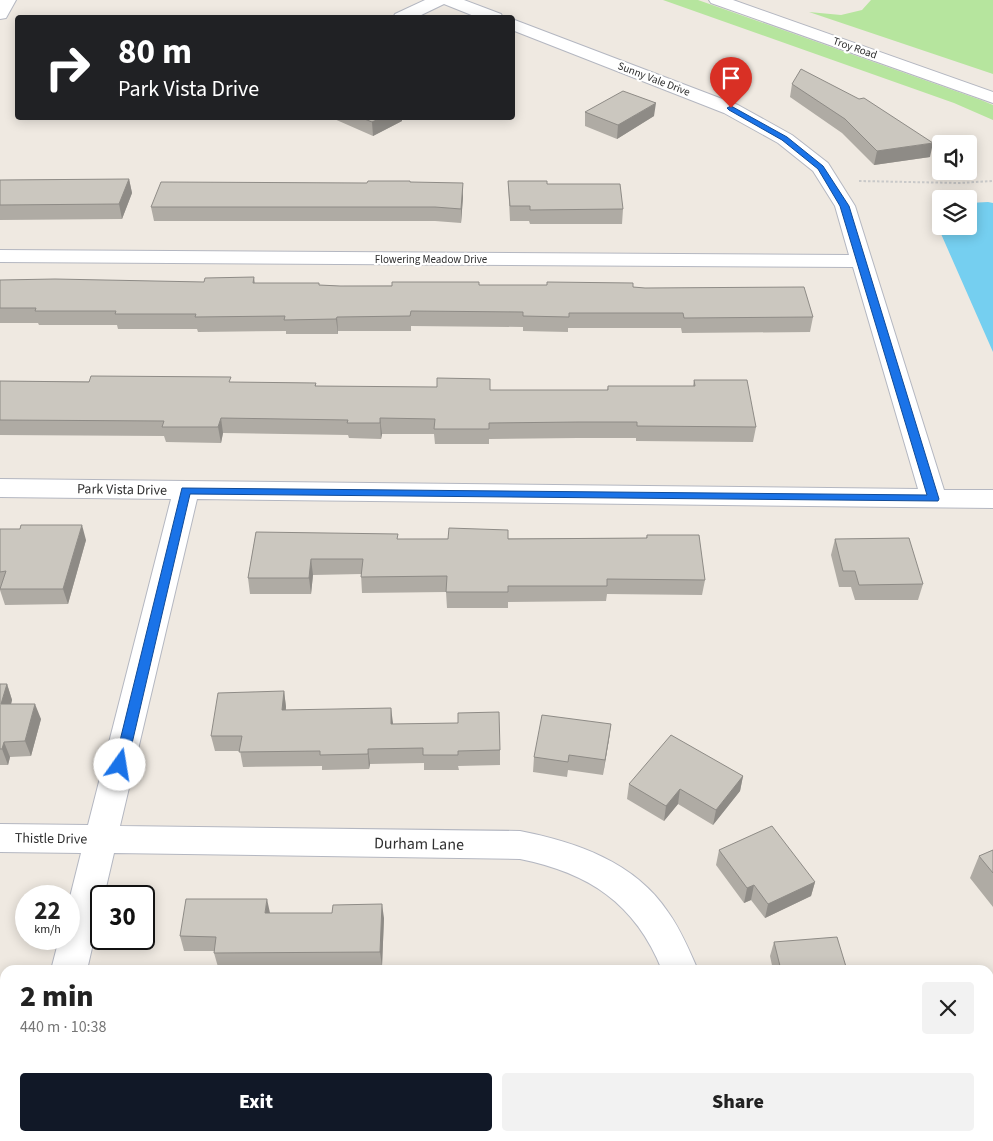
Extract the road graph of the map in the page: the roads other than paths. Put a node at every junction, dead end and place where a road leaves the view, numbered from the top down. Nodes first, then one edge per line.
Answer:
1 (8, 0) edge
2 (438, 0) edge
3 (449, 0) edge
4 (716, 0) edge
5 (0, 14) edge
6 (407, 15) edge
7 (487, 15) edge
8 (515, 25) edge
9 (993, 98) edge
10 (0, 256) edge
11 (862, 261) junction
12 (0, 488) edge
13 (186, 490) junction
14 (934, 499) junction
15 (993, 499) edge
16 (0, 838) edge
17 (102, 840) junction
18 (71, 965) edge
19 (678, 965) edge

1 - 5 street
2 - 6 street
3 - 7 street
4 - 9 street, Troy Road
8 - 11 street, Sunny Vale Drive
10 - 11 street, Flowering Meadow Drive
11 - 14 street, Sunny Vale Drive
12 - 13 street, Park Vista Drive
13 - 14 street, Park Vista Drive
13 - 17 street
14 - 15 street, Park Vista Drive
16 - 17 street, Thistle Drive
17 - 18 street
17 - 19 street, Durham Lane

